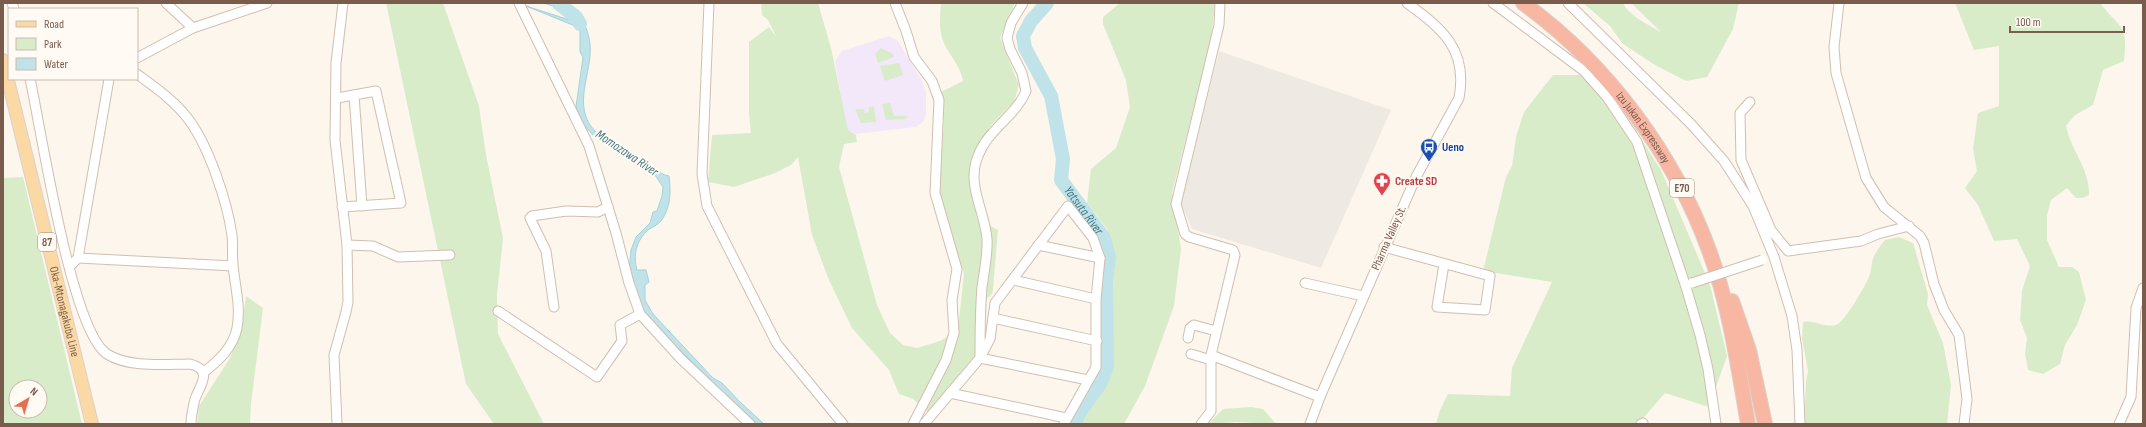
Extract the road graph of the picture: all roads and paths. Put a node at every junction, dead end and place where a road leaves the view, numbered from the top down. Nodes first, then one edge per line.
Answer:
1 (166, 3) edge
2 (267, 3) edge
3 (343, 3) edge
4 (519, 3) edge
5 (710, 3) edge
6 (895, 3) edge
7 (1023, 3) edge
8 (1220, 3) edge
9 (1408, 3) edge
10 (1493, 3) edge
11 (1523, 3) edge
12 (1530, 3) edge
13 (1568, 3) edge
14 (1839, 3) edge
15 (193, 28) junction
16 (138, 57) edge
17 (3, 60) edge
18 (138, 75) edge
19 (30, 80) edge
20 (109, 80) edge
21 (354, 95) junction
22 (337, 98) junction
23 (1750, 102) dead end
24 (362, 206) junction
25 (342, 207) junction
26 (608, 207) junction
27 (1909, 226) junction
28 (1767, 232) junction
29 (347, 245) junction
30 (1038, 245) junction
31 (1384, 247) junction
32 (450, 255) dead end
33 (1774, 257) junction
34 (78, 258) junction
35 (1100, 258) junction
36 (1444, 264) junction
37 (70, 266) junction
38 (233, 266) junction
39 (1013, 280) junction
40 (1305, 283) dead end
41 (1726, 284) junction
42 (1689, 285) junction
43 (2143, 288) edge
44 (1363, 296) junction
45 (1096, 299) junction
46 (554, 307) dead end
47 (498, 311) dead end
48 (640, 314) junction
49 (993, 318) junction
50 (1216, 331) junction
51 (1188, 338) dead end
52 (1098, 341) junction
53 (1191, 354) dead end
54 (980, 358) junction
55 (1211, 358) junction
56 (203, 373) junction
57 (1088, 380) junction
58 (950, 393) junction
59 (1320, 397) junction
60 (1065, 421) edge
61 (92, 424) edge
62 (191, 424) edge
63 (337, 424) edge
64 (750, 424) edge
65 (843, 424) edge
66 (913, 424) edge
67 (924, 424) edge
68 (1201, 424) edge
69 (1310, 424) edge
70 (1716, 424) edge
71 (1748, 424) edge
72 (1754, 424) edge
73 (1765, 424) edge
74 (1800, 424) edge
75 (1964, 424) edge
76 (2119, 424) edge

1 - 15 street
2 - 15 street
3 - 22 street
4 - 26 street
5 - 65 street
6 - 66 street
7 - 54 street
8 - 50 street
9 - 31 street, Pharma Valley St.
10 - 42 street
11 - 71 highway, Izu Jukan Expressway / E70
12 - 41 highway, Izu Jukan Expressway / E70
13 - 28 street
14 - 27 street
15 - 16 street
17 - 61 main road, Oka-Mtonagakubo Line / 87
18 - 38 street
19 - 37 street
20 - 34 street
21 - 22 street
21 - 24 street
21 - 24 street
22 - 25 street
23 - 28 street
24 - 25 street
25 - 29 street
26 - 46 street
26 - 48 street
27 - 28 street
27 - 75 street
28 - 33 street
29 - 32 street
29 - 63 street
30 - 35 street
30 - 35 street
30 - 39 street
31 - 36 street
31 - 44 street, Pharma Valley St.
33 - 42 street, bridge
33 - 74 street
34 - 37 street
34 - 38 street
35 - 45 street
36 - 36 street
37 - 56 street
38 - 56 street
39 - 45 street
39 - 49 street
40 - 44 street
41 - 72 highway, Izu Jukan Expressway / E70
41 - 73 highway
42 - 70 street
43 - 76 street
44 - 59 street, Pharma Valley St.
45 - 52 street
47 - 48 street
48 - 64 street
49 - 52 street
49 - 54 street
50 - 51 street
50 - 55 street
52 - 57 street
53 - 55 street
54 - 57 street
54 - 58 street
55 - 59 street
55 - 68 street
56 - 62 street
57 - 60 street
58 - 60 street
58 - 67 street
59 - 69 street, Pharma Valley St.

